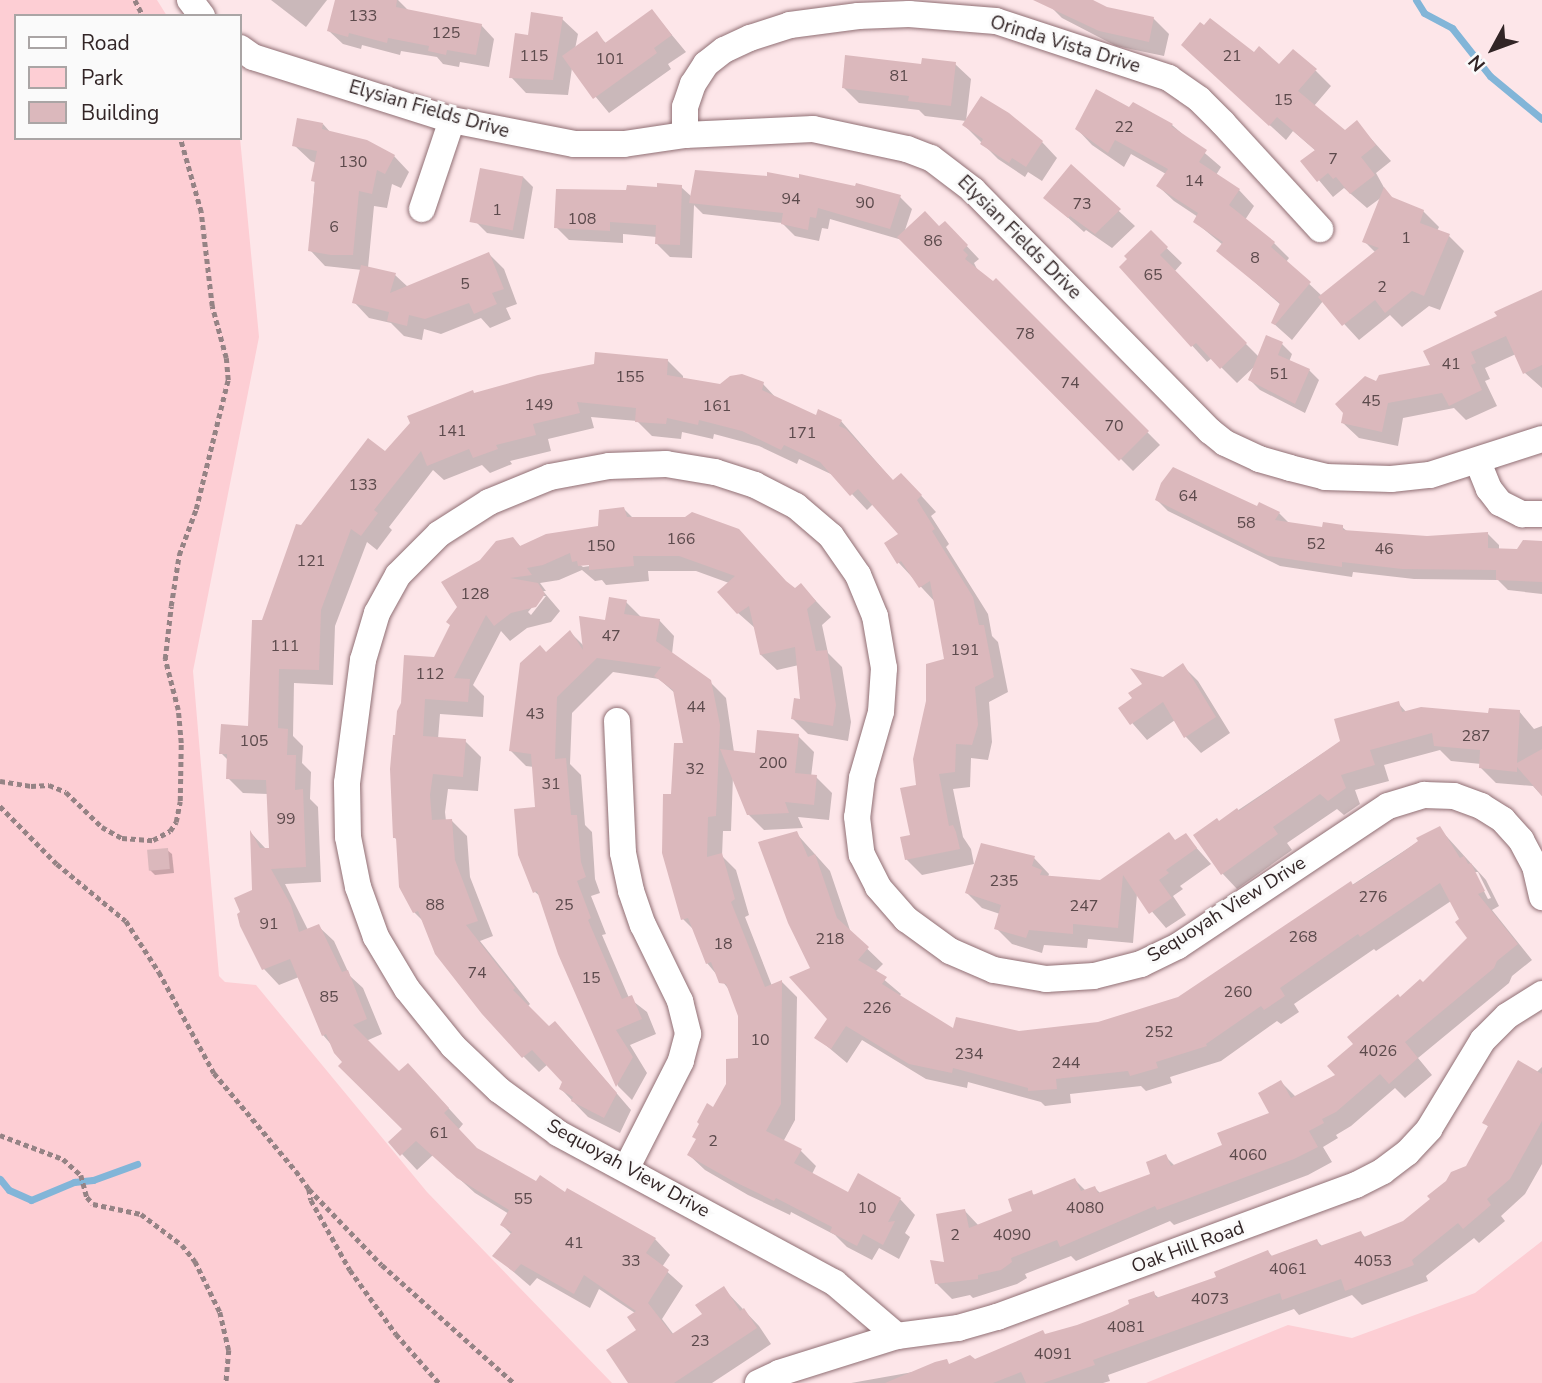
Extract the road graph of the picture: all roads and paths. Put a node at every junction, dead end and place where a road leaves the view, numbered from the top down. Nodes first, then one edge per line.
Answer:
1 (993, 10) edge
2 (242, 49) edge
3 (452, 120) junction
4 (685, 135) junction
5 (181, 140) edge
6 (422, 209) dead end
7 (1320, 229) dead end
8 (1542, 439) edge
9 (1478, 462) junction
10 (1542, 514) edge
11 (617, 721) dead end
12 (0, 781) edge
13 (0, 806) edge
14 (1542, 897) edge
15 (1542, 994) edge
16 (0, 1135) edge
17 (626, 1169) junction
18 (309, 1189) junction
19 (897, 1336) junction
20 (226, 1383) edge
21 (439, 1383) edge
22 (514, 1383) edge
23 (758, 1383) edge

1 - 4 street, Orinda Vista Drive
1 - 7 street, Orinda Vista Drive
2 - 3 street, Elysian Fields Drive
3 - 4 street, Elysian Fields Drive
3 - 6 street
4 - 9 street, Elysian Fields Drive
5 - 12 path
8 - 9 street, Elysian Fields Drive
9 - 10 street
11 - 17 street
13 - 18 path
14 - 17 street, Sequoyah View Drive
15 - 19 street, Oak Hill Road
16 - 20 path
17 - 19 street, Sequoyah View Drive
18 - 21 path
18 - 22 path
19 - 23 street, Oak Hill Road

